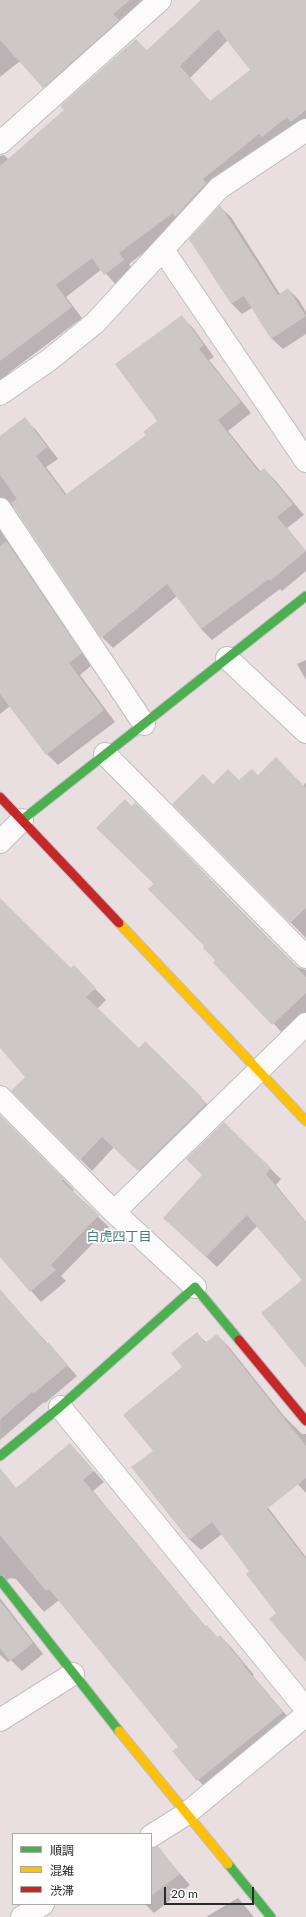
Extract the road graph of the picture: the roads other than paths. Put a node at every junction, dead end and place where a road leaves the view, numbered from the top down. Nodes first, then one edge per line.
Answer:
1 (160, 0) edge
2 (306, 130) edge
3 (0, 143) edge
4 (163, 250) junction
5 (0, 394) edge
6 (306, 461) edge
7 (0, 509) edge
8 (306, 596) edge
9 (227, 658) junction
10 (144, 724) junction
11 (304, 727) edge
12 (105, 754) junction
13 (0, 797) edge
14 (22, 820) junction
15 (0, 842) edge
16 (306, 957) edge
17 (306, 1024) edge
18 (259, 1071) junction
19 (0, 1097) edge
20 (306, 1121) edge
21 (114, 1212) junction
22 (195, 1287) junction
23 (60, 1407) junction
24 (306, 1421) edge
25 (0, 1456) edge
26 (0, 1580) edge
27 (73, 1674) junction
28 (306, 1709) edge
29 (306, 1716) edge
30 (0, 1720) edge
31 (186, 1814) junction
32 (152, 1835) edge
33 (41, 1905) edge
34 (22, 1917) edge
35 (271, 1917) edge

1 - 3 street
2 - 4 street
4 - 5 street
4 - 6 street
7 - 10 street
8 - 9 street
9 - 10 street
9 - 11 street
10 - 12 street
12 - 14 street
12 - 16 street
13 - 14 street
14 - 15 street
14 - 18 street
17 - 18 street
18 - 20 street
18 - 21 street
19 - 21 street
21 - 22 street
22 - 23 street
22 - 24 street
23 - 25 street
23 - 28 street
26 - 27 street
27 - 30 street
27 - 31 street
29 - 31 street
31 - 32 street
31 - 35 street
33 - 34 street

